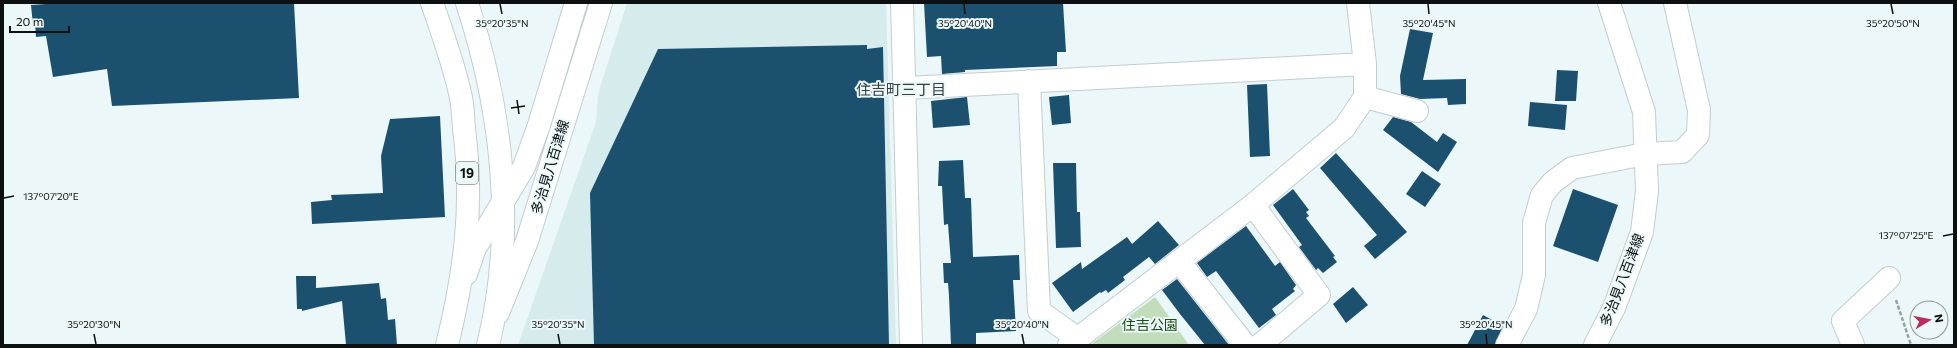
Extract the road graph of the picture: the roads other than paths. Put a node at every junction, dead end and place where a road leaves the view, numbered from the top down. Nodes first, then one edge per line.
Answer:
1 (432, 3) edge
2 (467, 3) edge
3 (576, 3) edge
4 (600, 3) edge
5 (902, 3) edge
6 (1358, 3) edge
7 (1609, 3) edge
8 (1675, 3) edge
9 (1365, 64) junction
10 (1029, 81) junction
11 (906, 88) junction
12 (1365, 97) junction
13 (1417, 111) dead end
14 (1645, 154) junction
15 (504, 198) junction
16 (1253, 205) junction
17 (1178, 261) junction
18 (1889, 278) road end
19 (459, 295) junction
20 (490, 336) edge
21 (1073, 342) edge
22 (447, 345) edge
23 (912, 345) edge
24 (1244, 345) edge
25 (1260, 345) edge
26 (1507, 345) edge
27 (1595, 345) edge
28 (1853, 345) edge

1 - 19 main road, 19
2 - 15 main road
3 - 15 main road, 多治見八百津線
4 - 20 main road, 多治見八百津線
5 - 11 main road
6 - 9 main road
7 - 14 main road, 多治見八百津線
8 - 14 main road
9 - 10 main road
9 - 12 main road
10 - 11 main road
10 - 21 main road
11 - 23 main road
12 - 13 main road
12 - 16 main road
14 - 26 main road
14 - 27 main road, 多治見八百津線
15 - 19 main road, 多治見八百津線
15 - 20 main road
16 - 17 main road
16 - 25 main road
17 - 21 main road
17 - 24 main road
18 - 28 main road
19 - 22 main road, 19

